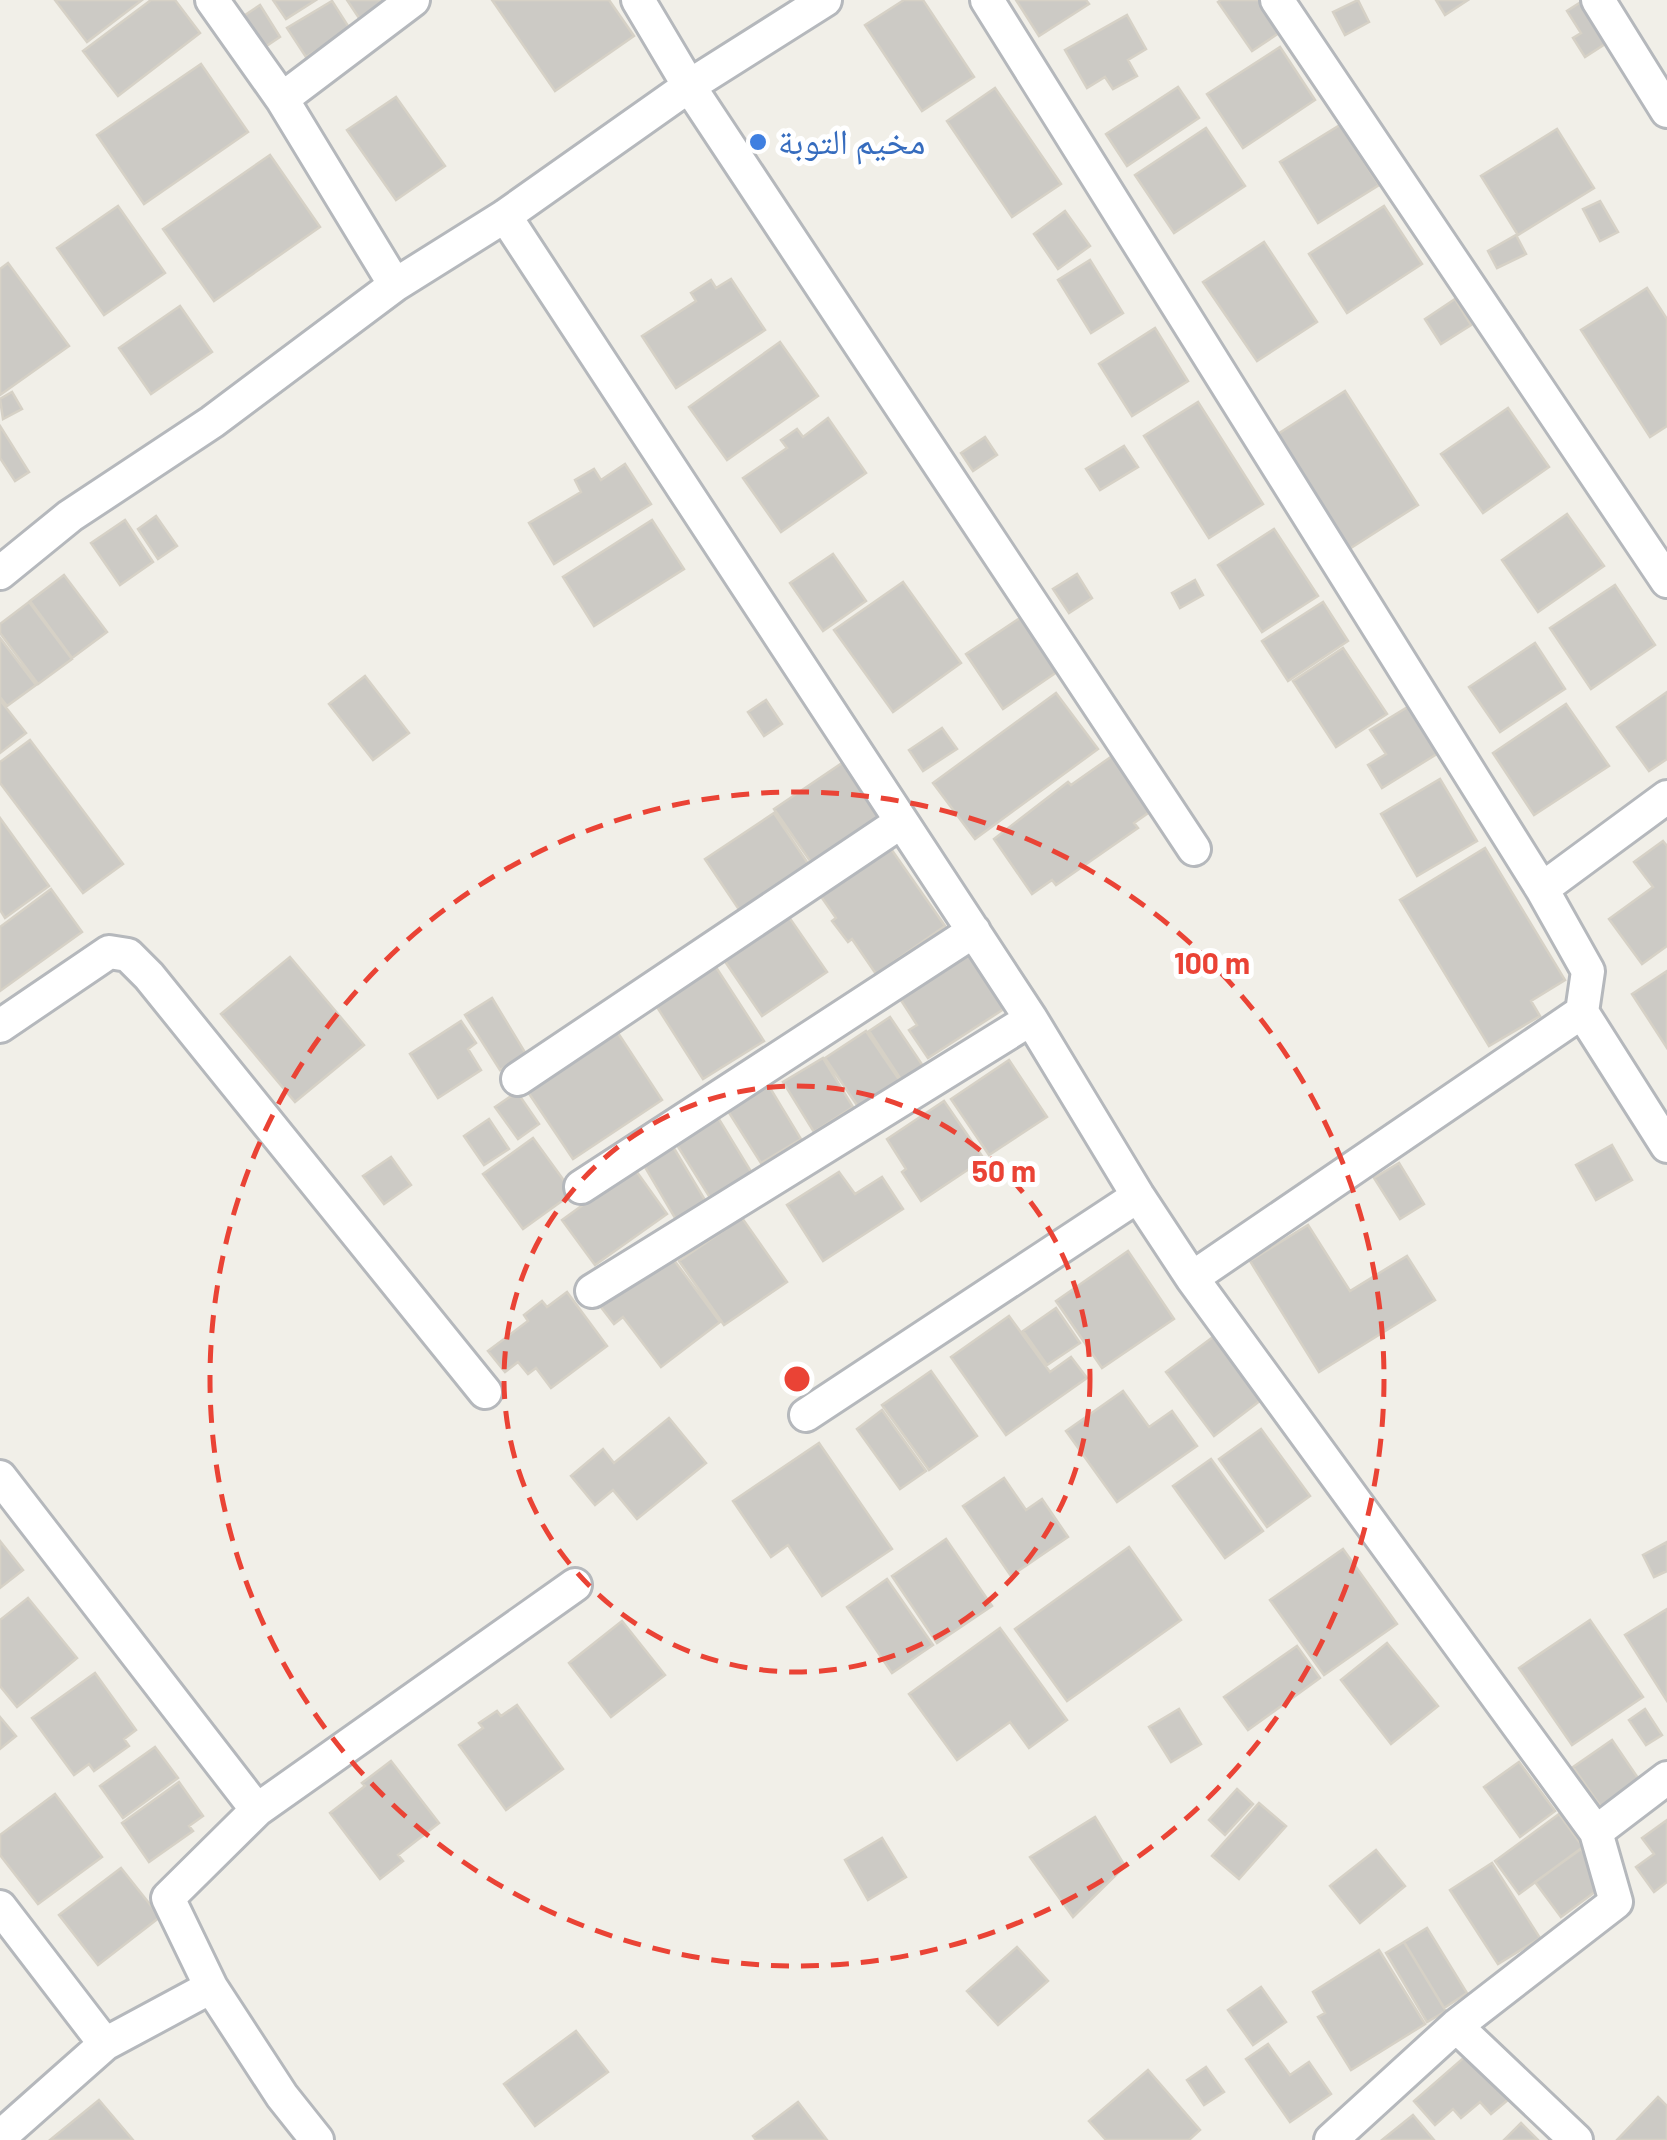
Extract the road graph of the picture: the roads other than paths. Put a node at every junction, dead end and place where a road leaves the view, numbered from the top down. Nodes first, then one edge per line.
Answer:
1 (212, 0) edge
2 (413, 0) edge
3 (638, 0) edge
4 (825, 0) edge
5 (987, 0) edge
6 (1276, 0) edge
7 (1598, 0) edge
8 (689, 86) junction
9 (282, 99) junction
10 (1667, 111) edge
11 (505, 216) junction
12 (396, 285) junction
13 (0, 573) edge
14 (1667, 581) edge
15 (1667, 797) edge
16 (901, 822) junction
17 (1194, 849) dead end
18 (1542, 889) junction
19 (974, 931) junction
20 (1582, 1012) junction
21 (1031, 1019) junction
22 (0, 1026) edge
23 (518, 1079) dead end
24 (1667, 1146) edge
25 (581, 1187) dead end
26 (1138, 1196) junction
27 (1192, 1278) junction
28 (592, 1291) dead end
29 (485, 1392) dead end
30 (806, 1415) dead end
31 (0, 1477) edge
32 (575, 1584) dead end
33 (1667, 1778) edge
34 (257, 1810) junction
35 (1596, 1832) junction
36 (0, 1908) edge
37 (211, 1987) junction
38 (1456, 2026) junction
39 (105, 2044) junction
40 (0, 2137) edge
41 (317, 2140) edge
42 (1331, 2140) edge
43 (1576, 2140) edge

1 - 9 street
2 - 9 street
3 - 8 street
4 - 8 street
5 - 18 street
6 - 14 street
7 - 10 street
8 - 11 street
8 - 17 street
9 - 12 street
11 - 12 street
11 - 16 street
12 - 13 street
15 - 18 street
16 - 19 street
16 - 23 street
18 - 20 street
19 - 21 street
19 - 25 street
20 - 24 street
20 - 27 street
21 - 26 street
21 - 28 street
22 - 29 street
26 - 27 street
26 - 30 street
27 - 35 street
31 - 34 street
32 - 34 street
33 - 35 street
34 - 37 street
35 - 38 street
36 - 39 street
37 - 39 street
37 - 41 street
38 - 42 street
38 - 43 street
39 - 40 street

